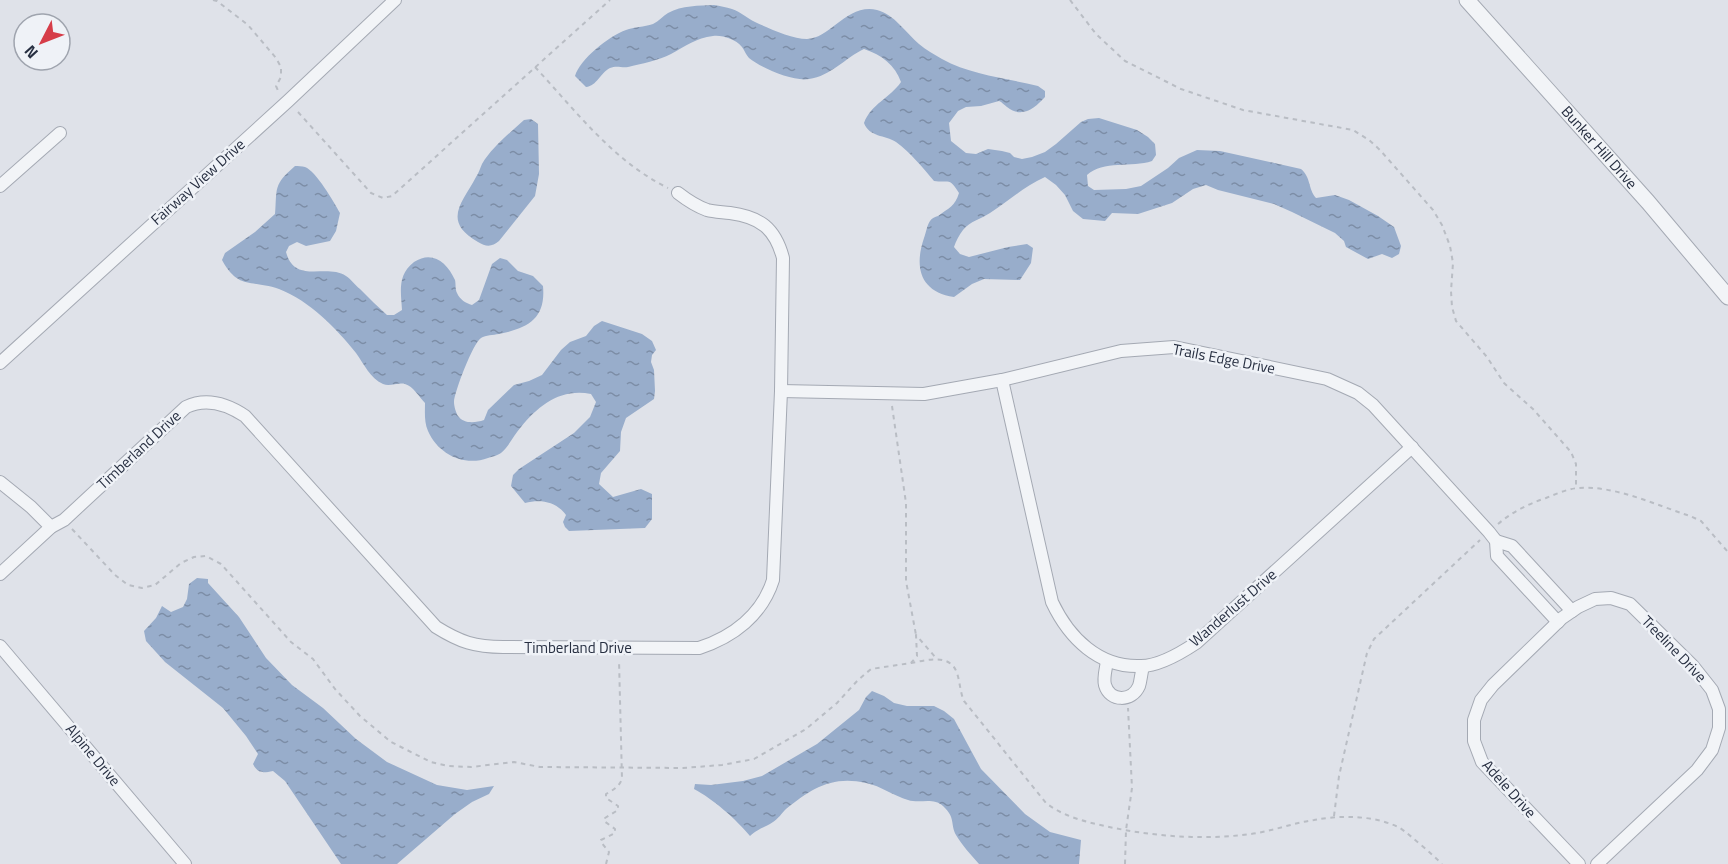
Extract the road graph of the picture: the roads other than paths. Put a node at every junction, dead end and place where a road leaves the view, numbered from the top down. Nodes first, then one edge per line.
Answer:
1 (395, 0) edge
2 (1467, 0) edge
3 (60, 133) dead end
4 (0, 186) edge
5 (678, 193) road end
6 (1728, 297) edge
7 (0, 363) edge
8 (1002, 380) junction
9 (781, 391) junction
10 (1412, 447) junction
11 (0, 482) edge
12 (50, 529) junction
13 (1492, 537) junction
14 (0, 574) edge
15 (1572, 611) junction
16 (1558, 622) junction
17 (0, 646) edge
18 (1107, 661) junction
19 (1143, 666) junction
20 (185, 864) edge
21 (1579, 864) edge
22 (1597, 864) edge

1 - 7 street, Fairway View Drive
2 - 6 street, Bunker Hill Drive
3 - 4 street
5 - 9 street, Timberland Drive
8 - 9 street, Trails Edge Drive
8 - 10 street, Trails Edge Drive
8 - 18 street, Wanderlust Drive
9 - 12 street, Timberland Drive
10 - 13 street, Trails Edge Drive
10 - 19 street, Wanderlust Drive
11 - 12 street
12 - 14 street
13 - 15 street, Trails Edge Drive
13 - 16 street, Trails Edge Drive
15 - 16 street, Treeline Drive
15 - 22 street, Treeline Drive
16 - 21 street, Adele Drive
17 - 20 street, Alpine Drive
18 - 19 street, Wanderlust Drive
18 - 19 street

